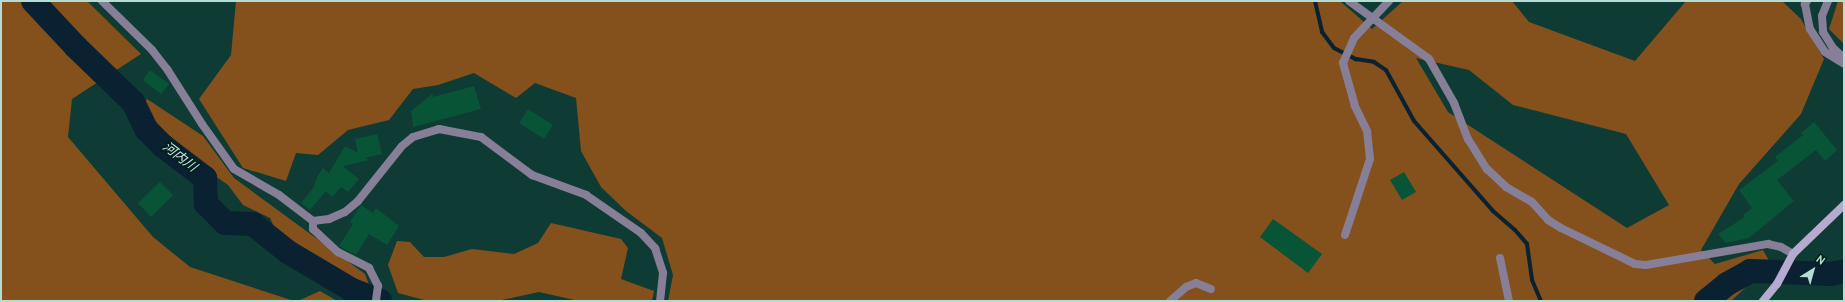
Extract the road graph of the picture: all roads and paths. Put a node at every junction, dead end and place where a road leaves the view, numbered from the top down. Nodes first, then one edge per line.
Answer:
1 (102, 1) edge
2 (1349, 1) edge
3 (1388, 1) edge
4 (1796, 1) edge
5 (1828, 1) edge
6 (1806, 3) edge
7 (1370, 19) junction
8 (1844, 58) edge
9 (1844, 64) edge
10 (1844, 205) edge
11 (313, 220) junction
12 (1345, 235) dead end
13 (1500, 258) dead end
14 (1791, 258) junction
15 (1211, 289) dead end
16 (376, 301) edge
17 (660, 301) edge
18 (1170, 301) edge
19 (1509, 301) edge
20 (1763, 301) edge

1 - 11 street
2 - 7 street
3 - 7 street
4 - 6 street
5 - 8 street
6 - 9 street
7 - 12 street
7 - 14 street
10 - 14 street
11 - 16 street
11 - 17 street
13 - 19 street
14 - 20 street
15 - 18 street

